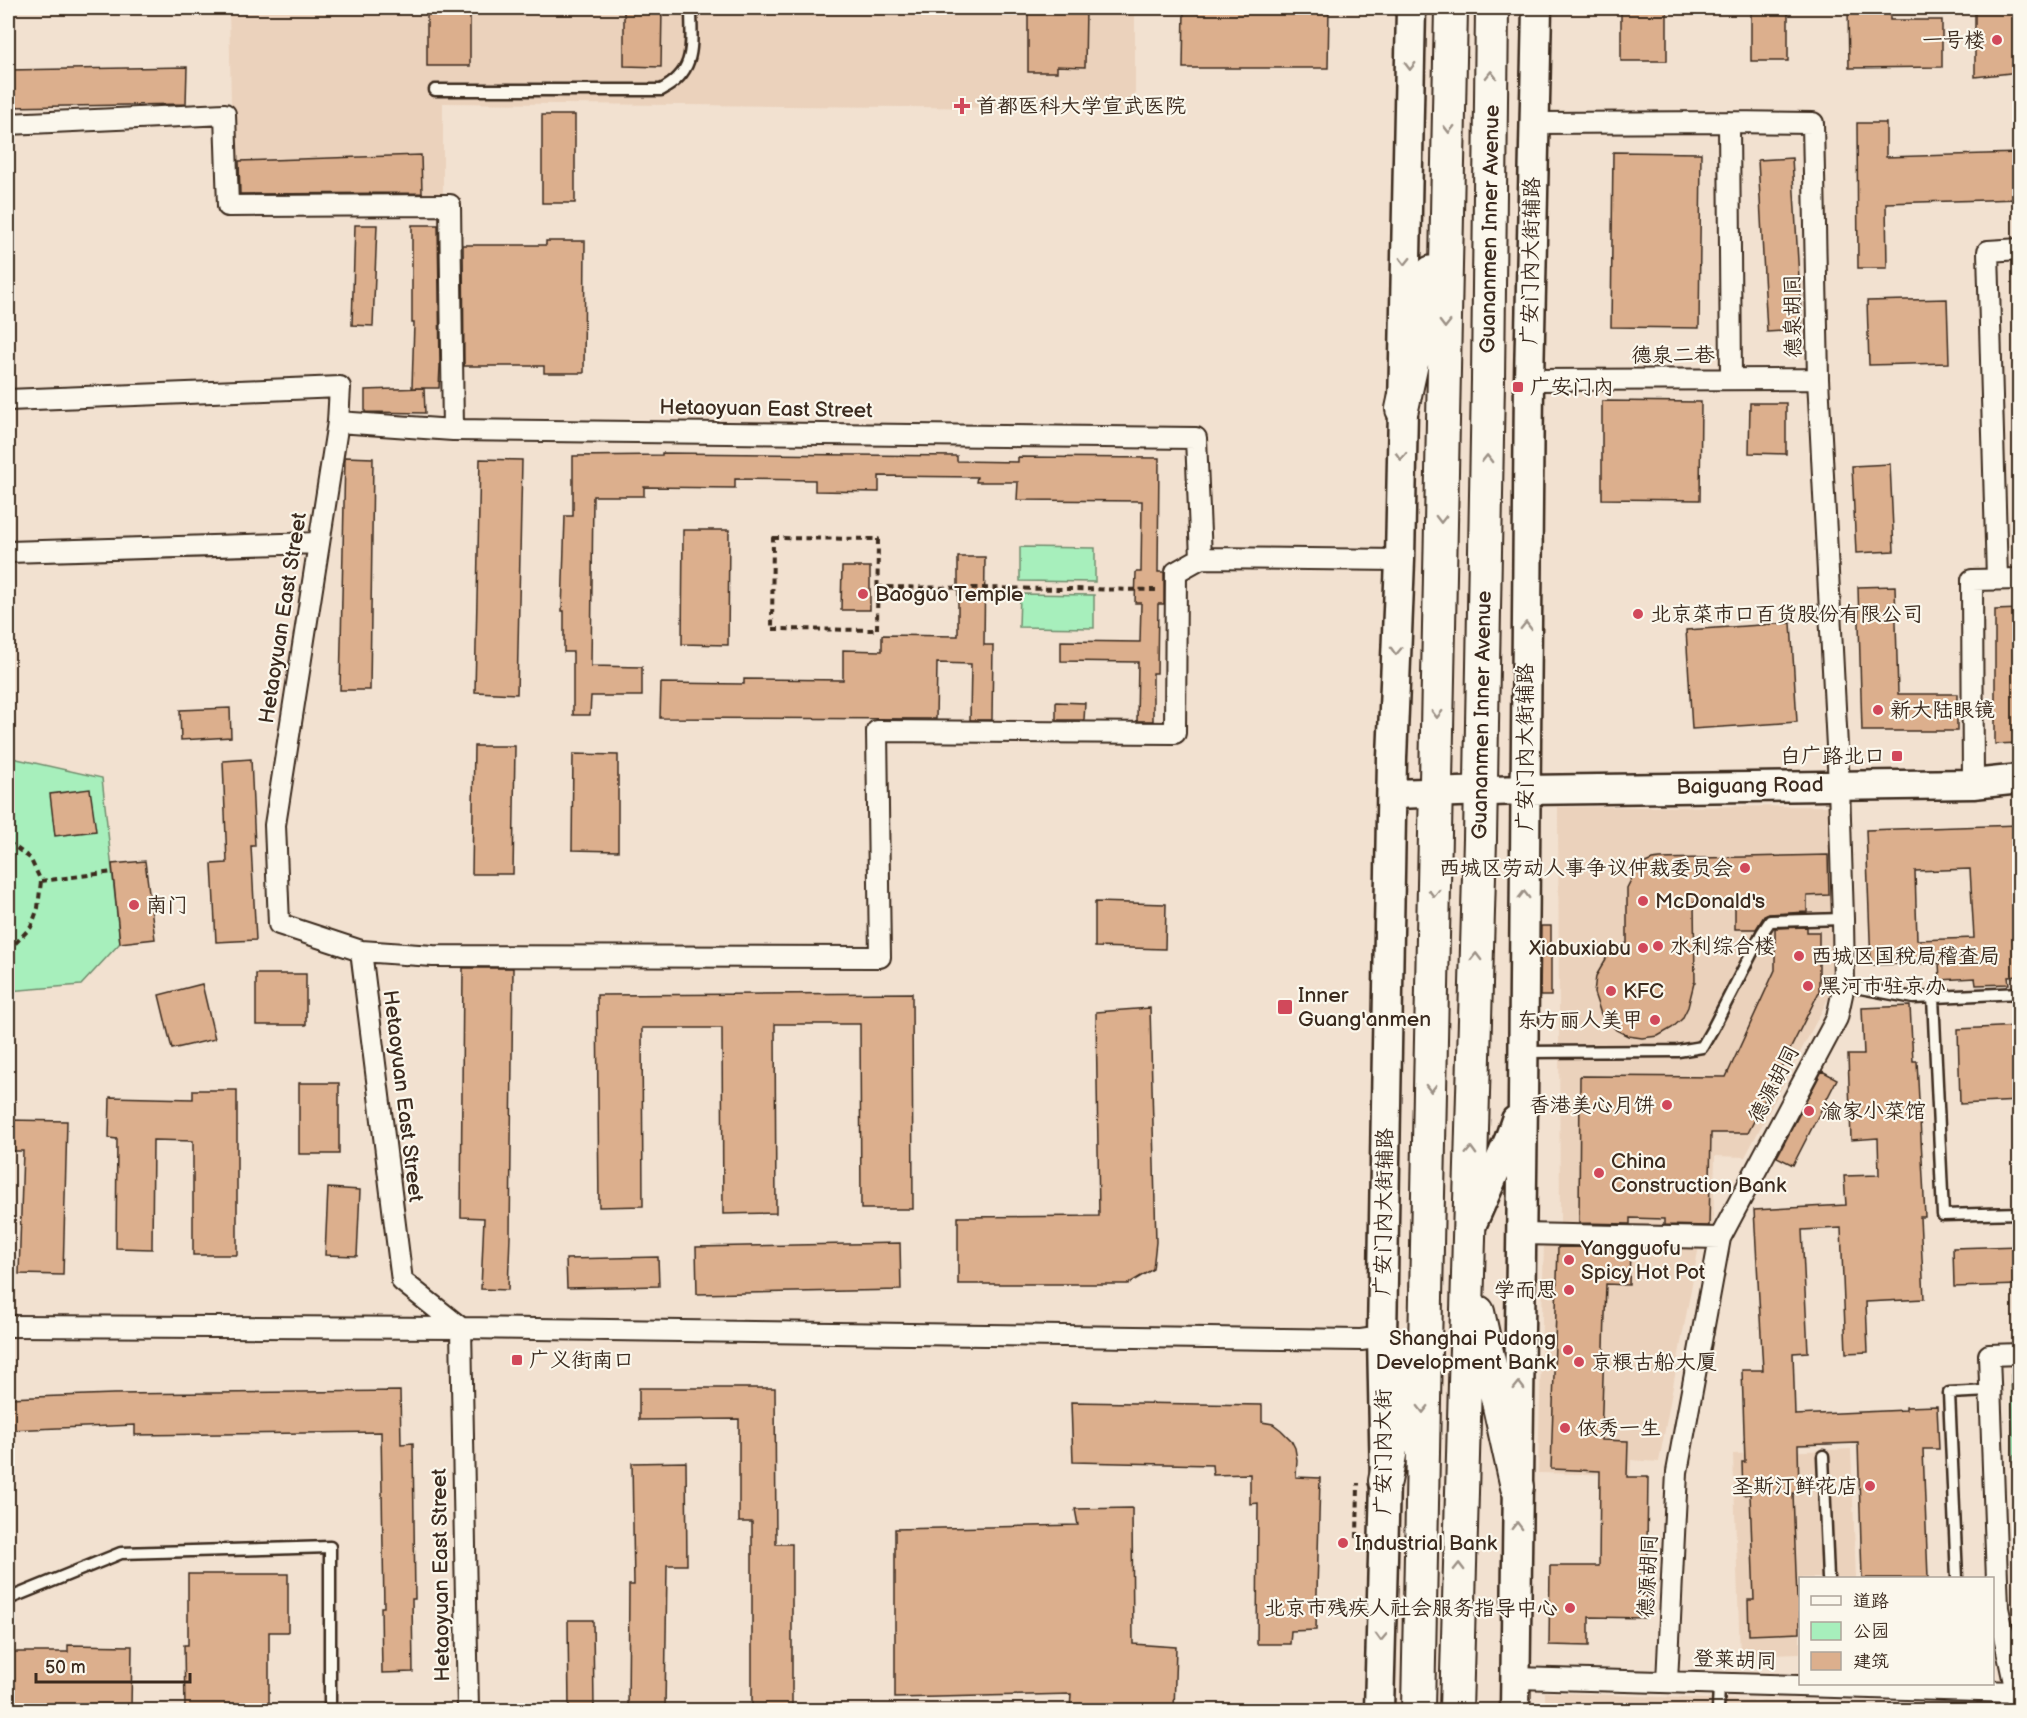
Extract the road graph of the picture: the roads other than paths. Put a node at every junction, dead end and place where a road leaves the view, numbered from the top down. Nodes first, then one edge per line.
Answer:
1 (690, 8) edge
2 (1412, 8) edge
3 (1451, 8) edge
4 (1492, 8) edge
5 (1538, 8) edge
6 (435, 90) dead end
7 (1729, 122) junction
8 (1535, 123) junction
9 (8, 124) edge
10 (1447, 207) junction
11 (2019, 249) edge
12 (1731, 378) junction
13 (1818, 379) junction
14 (1528, 380) junction
15 (8, 400) edge
16 (1402, 409) junction
17 (338, 422) junction
18 (453, 430) junction
19 (320, 543) junction
20 (8, 552) edge
21 (1201, 558) junction
22 (1400, 560) junction
23 (1997, 579) junction
24 (2019, 579) edge
25 (2019, 780) edge
26 (1973, 784) junction
27 (1839, 785) junction
28 (1480, 790) junction
29 (1524, 790) junction
30 (1436, 792) junction
31 (1392, 794) junction
32 (1843, 919) junction
33 (361, 951) junction
34 (1844, 985) junction
35 (2019, 993) edge
36 (1933, 997) junction
37 (1524, 1052) junction
38 (1523, 1100) junction
39 (2019, 1213) edge
40 (1468, 1231) junction
41 (1521, 1234) junction
42 (1720, 1238) junction
43 (1467, 1265) junction
44 (1426, 1267) junction
45 (8, 1326) edge
46 (460, 1328) junction
47 (1382, 1337) junction
48 (2019, 1354) edge
49 (1990, 1391) junction
50 (1823, 1456) dead end
51 (1371, 1481) junction
52 (1517, 1487) junction
53 (1828, 1577) edge
54 (1958, 1577) edge
55 (8, 1599) edge
56 (1515, 1678) junction
57 (1667, 1682) junction
58 (1719, 1684) junction
59 (1799, 1685) edge
60 (1833, 1685) edge
61 (1962, 1687) edge
62 (2017, 1701) edge
63 (330, 1710) edge
64 (468, 1710) edge
65 (1379, 1710) edge
66 (1418, 1710) edge
67 (1456, 1710) edge
68 (1515, 1710) edge
69 (1719, 1710) edge

1 - 6 lane
2 -> 16 street, 广安门内大街辅路
3 -> 10 main road, Guananmen Inner Avenue
28 -> 4 main road, Guananmen Inner Avenue
5 - 8 street, 广安门内大街辅路
7 - 8 street, 德泉胡同
7 - 12 street
7 - 13 street, 德泉胡同
8 - 14 street, 广安门内大街辅路
9 - 18 street
10 - 16 main road
10 -> 30 main road, Guananmen Inner Avenue
11 - 23 street
12 - 13 street, 德泉二巷
12 - 14 street, 德泉二巷
13 - 27 street, 德泉胡同
29 -> 14 street, 广安门内大街辅路
15 - 17 street
16 -> 22 street, 广安门内大街辅路
17 - 18 street, Hetaoyuan East Street
17 - 19 street, Hetaoyuan East Street
18 - 21 street, Hetaoyuan East Street
19 - 20 street
19 - 33 street, Hetaoyuan East Street
21 - 22 street
21 - 33 street
22 -> 31 street, 广安门内大街辅路
23 - 24 street
23 - 26 street
25 - 26 street, Baiguang Road
26 - 27 street, Baiguang Road
27 - 29 street, Baiguang Road
27 - 32 street, 德源胡同
28 - 29 street, Baiguang Road
28 - 30 street, Baiguang Road
40 -> 28 main road, Guananmen Inner Avenue
37 -> 29 street, 广安门内大街辅路
30 - 31 street, Baiguang Road
30 -> 44 main road, Guananmen Inner Avenue
31 - 47 street, 广安门内大街辅路
32 - 34 street, 德源胡同
32 - 37 lane
33 - 46 street, Hetaoyuan East Street
34 - 36 lane
34 - 42 street, 德源胡同
35 - 36 lane
36 - 39 lane
37 - 38 street, 广安门内大街辅路
38 - 40 street
38 - 41 street, 广安门内大街辅路
40 - 43 main road, Guananmen Inner Avenue
41 - 42 street
52 -> 41 street, 广安门内大街辅路
42 - 57 street, 德源胡同
43 - 52 main road
67 -> 43 main road, Guananmen Inner Avenue
44 - 51 main road
44 -> 66 main road, Guananmen Inner Avenue
45 - 46 street
46 - 47 street
46 - 64 street, Hetaoyuan East Street
47 - 51 street, 广安门内大街
48 - 49 street, 登莱胡同
49 - 54 lane
49 - 62 street, 登莱胡同
50 - 53 lane
51 -> 65 street, 广安门内大街
56 -> 52 street
55 - 63 lane
56 - 57 street, 登莱胡同
56 - 68 street
57 - 58 street, 登莱胡同
58 - 59 street, 登莱胡同
58 - 69 lane
60 - 61 street, 登莱胡同
61 - 62 street, 登莱胡同

